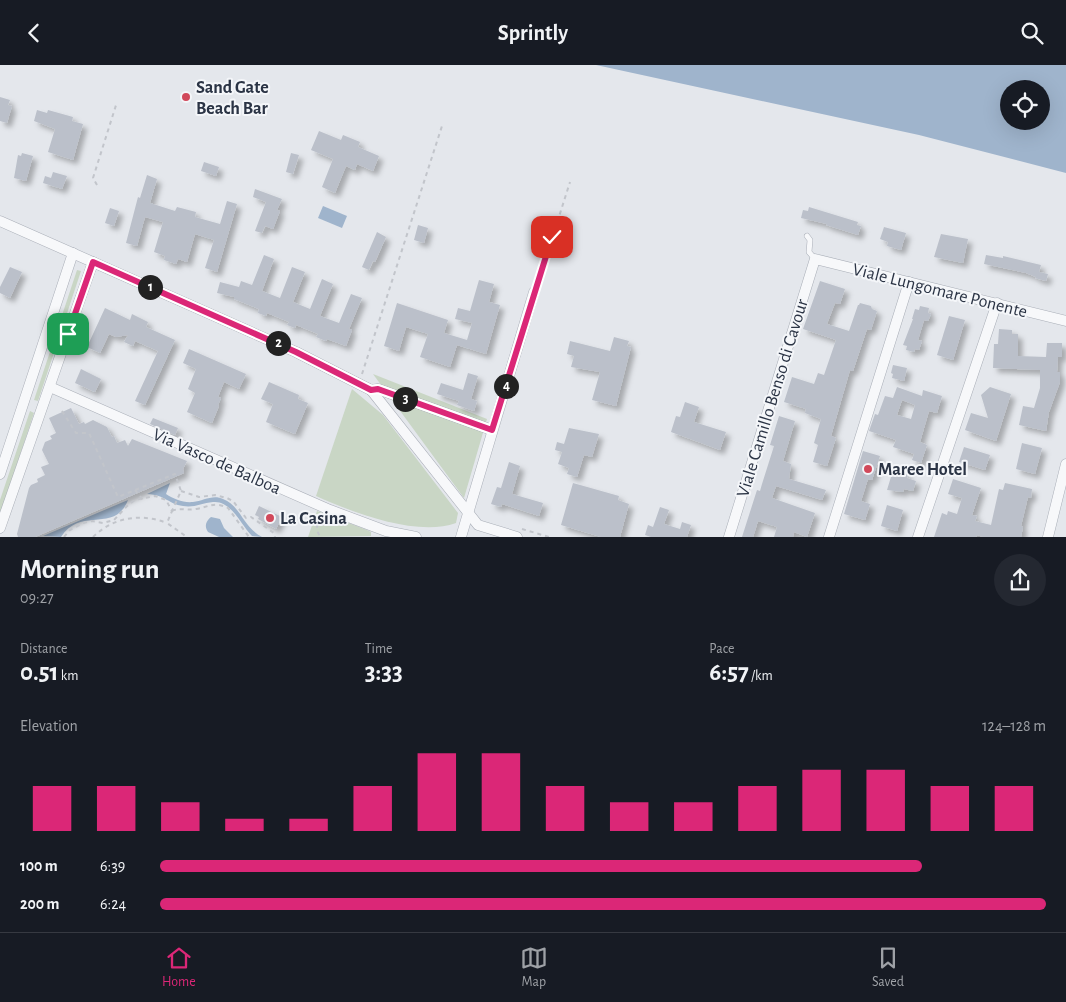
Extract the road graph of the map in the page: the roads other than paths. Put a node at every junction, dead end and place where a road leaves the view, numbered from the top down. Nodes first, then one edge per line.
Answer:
1 (0, 221) edge
2 (807, 236) dead end
3 (73, 253) junction
4 (815, 259) junction
5 (93, 262) junction
6 (909, 282) junction
7 (534, 292) road end
8 (997, 303) junction
9 (1066, 321) edge
10 (50, 387) junction
11 (371, 390) junction
12 (24, 401) junction
13 (42, 408) junction
14 (492, 430) junction
15 (1066, 463) edge
16 (0, 474) edge
17 (468, 514) junction
18 (0, 528) edge
19 (383, 534) edge
20 (416, 537) edge
21 (461, 537) edge
22 (517, 537) edge
23 (729, 537) edge
24 (829, 537) edge
25 (918, 537) edge
26 (1048, 537) edge

1 - 3 street
2 - 4 lane
3 - 5 street
3 - 12 street
4 - 6 street, Viale Lungomare Ponente
4 - 23 street, Viale Camillo Benso di Cavour
5 - 10 street
5 - 11 street
6 - 8 street, Viale Lungomare Ponente
6 - 24 street
7 - 14 street
8 - 9 street, Viale Lungomare Ponente
8 - 25 street
10 - 13 street
10 - 19 street, Via Vasco de Balboa
11 - 14 street
11 - 17 street
12 - 13 street
12 - 16 street
13 - 18 street
14 - 17 street
15 - 26 street
17 - 21 street
17 - 22 street
19 - 20 street, Via Vasco de Balboa

